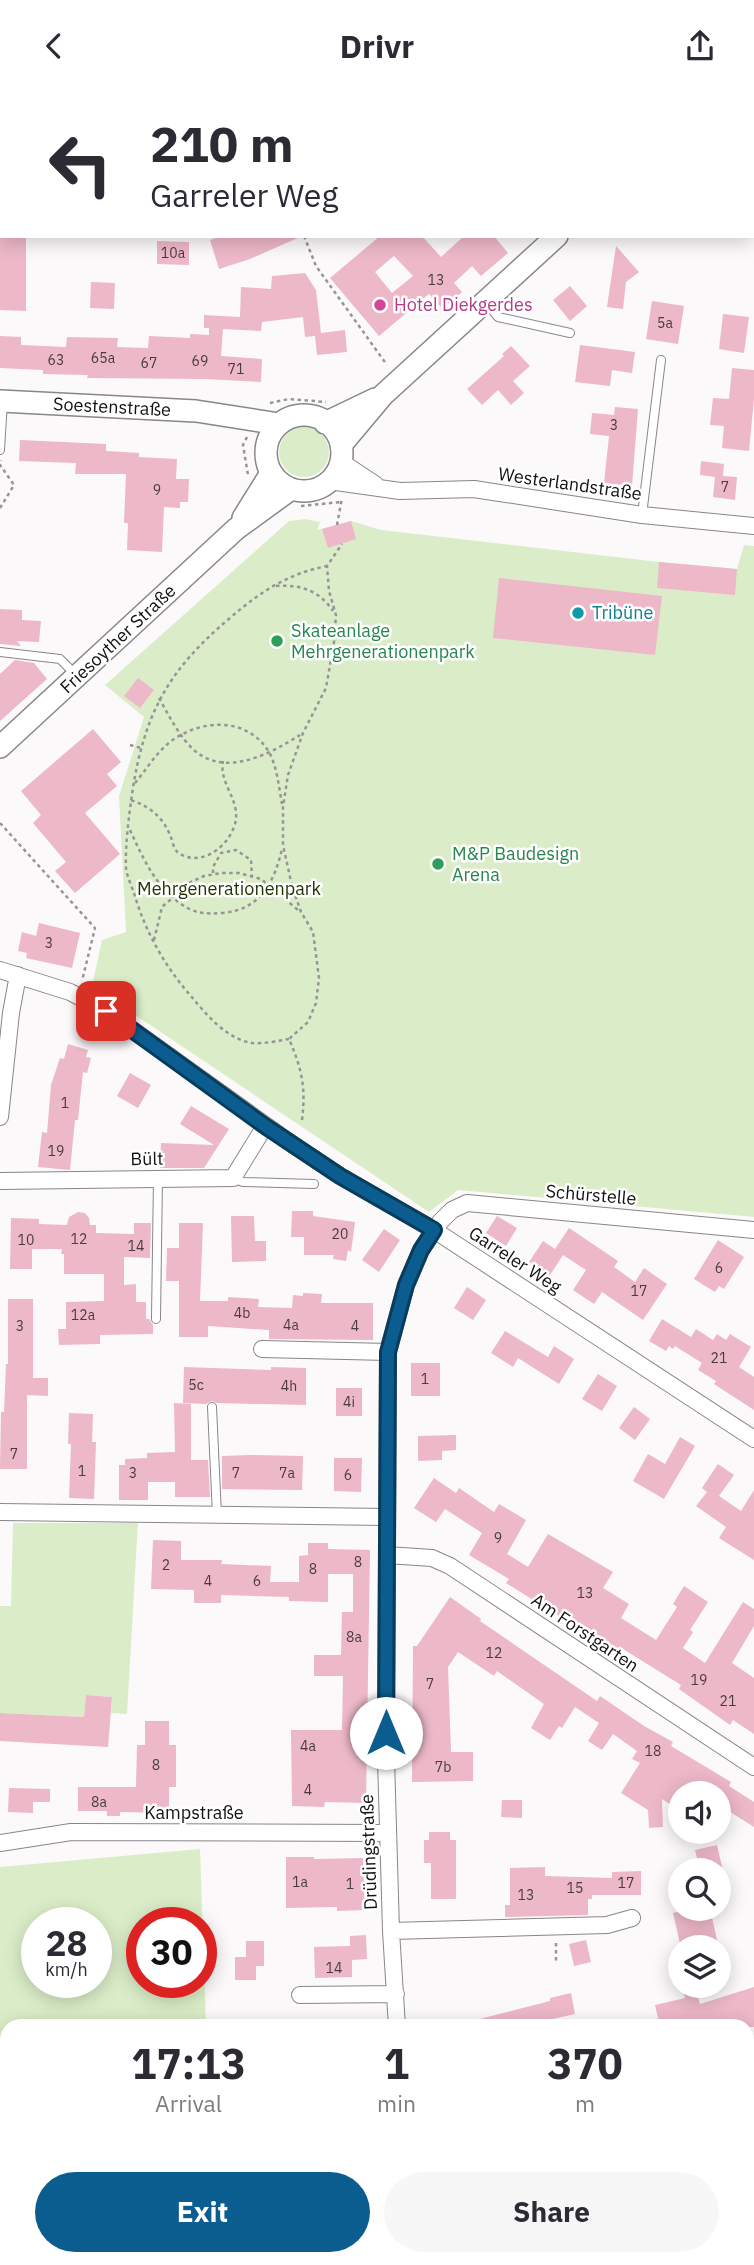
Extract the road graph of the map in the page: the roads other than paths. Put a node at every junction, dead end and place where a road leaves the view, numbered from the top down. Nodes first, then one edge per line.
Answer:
1 (556, 238) edge
2 (485, 301) junction
3 (570, 333) dead end
4 (662, 360) dead end
5 (383, 395) junction
6 (1, 401) edge
7 (334, 419) junction
8 (279, 424) junction
9 (252, 427) junction
10 (266, 447) junction
11 (1, 450) edge
12 (341, 453) junction
13 (271, 473) junction
14 (339, 483) junction
15 (381, 488) junction
16 (291, 489) junction
17 (266, 498) junction
18 (642, 515) junction
19 (754, 526) edge
20 (0, 652) edge
21 (78, 676) junction
22 (0, 747) edge
23 (0, 970) edge
24 (18, 975) junction
25 (0, 1117) edge
26 (265, 1126) junction
27 (158, 1178) junction
28 (233, 1178) junction
29 (0, 1181) edge
30 (314, 1184) dead end
31 (434, 1230) junction
32 (754, 1230) edge
33 (156, 1319) dead end
34 (262, 1349) dead end
35 (388, 1352) junction
36 (212, 1407) dead end
37 (754, 1439) edge
38 (0, 1513) edge
39 (217, 1515) junction
40 (386, 1517) junction
41 (387, 1555) junction
42 (754, 1767) edge
43 (388, 1833) junction
44 (0, 1843) edge
45 (632, 1918) dead end
46 (391, 1931) junction
47 (396, 1994) junction
48 (300, 1995) dead end
49 (397, 2019) edge

1 - 2 street
2 - 3 lane
2 - 5 street
4 - 18 lane
5 - 7 street
5 - 12 street
6 - 9 street, Soestenstraße
6 - 11 lane
7 - 8 street
7 - 12 street
8 - 9 street, Soestenstraße
8 - 10 street
9 - 10 street, Soestenstraße
10 - 13 street
12 - 14 street
12 - 15 street, Westerlandstraße
13 - 16 street
13 - 17 street, Friesoyther Straße
14 - 15 street, Westerlandstraße
14 - 16 street, Friesoyther Straße
15 - 18 street, Westerlandstraße
16 - 17 street, Friesoyther Straße
17 - 21 street, Friesoyther Straße
18 - 19 street, Westerlandstraße
20 - 21 lane
21 - 22 street, Friesoyther Straße
23 - 24 street, Garreler Weg
24 - 25 street
24 - 26 street, Garreler Weg
26 - 28 street
26 - 31 street, Garreler Weg
27 - 28 street, Bült
27 - 29 street, Bült
27 - 33 lane
28 - 30 lane
31 - 32 street, Schürstelle
31 - 35 street, Drüdingstraße
31 - 37 street, Garreler Weg
34 - 35 street
35 - 40 street, Drüdingstraße
36 - 39 lane
38 - 39 street
39 - 40 street
40 - 41 street, Drüdingstraße
41 - 42 street, Am Forstgarten
41 - 43 street, Drüdingstraße
43 - 44 street, Kampstraße
43 - 46 street, Drüdingstraße
45 - 46 street, Drüdingstraße
46 - 47 street, Drüdingstraße
47 - 48 street
47 - 49 street, Drüdingstraße

